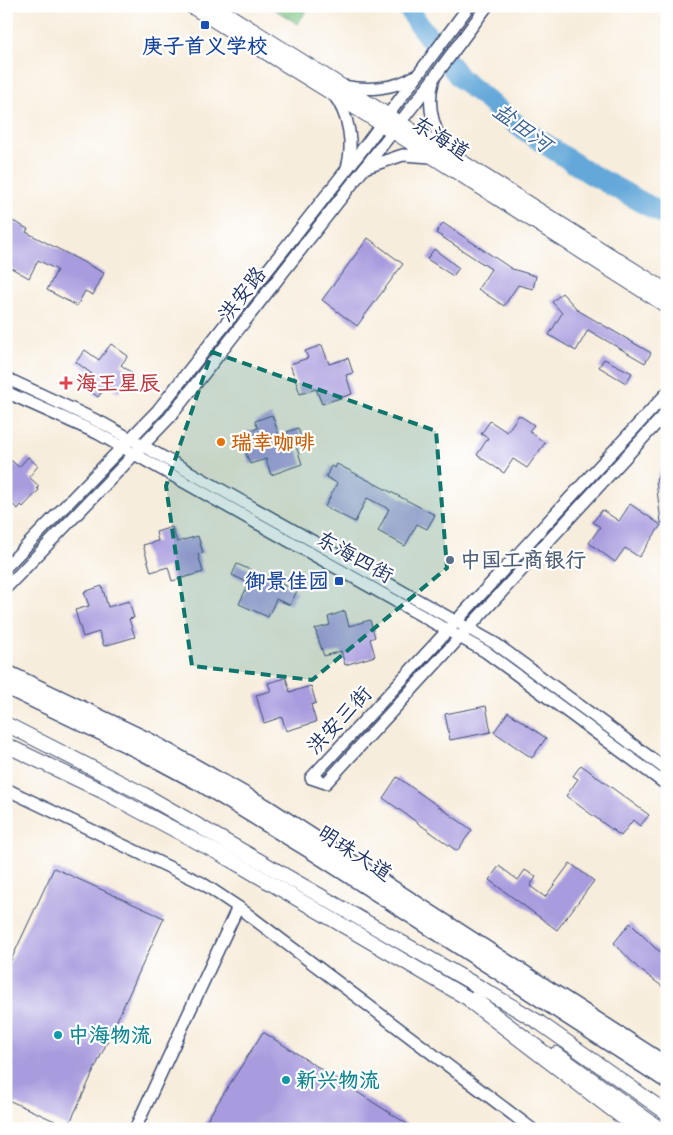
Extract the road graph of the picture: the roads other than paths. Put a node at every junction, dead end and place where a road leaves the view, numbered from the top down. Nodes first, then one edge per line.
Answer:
1 (192, 6) edge
2 (214, 6) edge
3 (469, 6) edge
4 (487, 6) edge
5 (425, 65) junction
6 (437, 74) junction
7 (339, 90) junction
8 (391, 123) junction
9 (452, 155) junction
10 (438, 159) junction
11 (365, 168) junction
12 (345, 172) junction
13 (667, 291) edge
14 (667, 306) edge
15 (6, 378) edge
16 (6, 392) edge
17 (667, 393) edge
18 (667, 412) edge
19 (126, 443) junction
20 (143, 445) junction
21 (134, 454) junction
22 (6, 567) edge
23 (6, 588) edge
24 (456, 621) junction
25 (468, 628) junction
26 (448, 630) junction
27 (460, 637) junction
28 (6, 673) edge
29 (6, 686) edge
30 (6, 724) edge
31 (6, 745) edge
32 (667, 770) edge
33 (667, 785) edge
34 (6, 789) edge
35 (238, 907) junction
36 (473, 1001) junction
37 (667, 1066) edge
38 (667, 1080) edge
39 (667, 1113) edge
40 (135, 1129) edge
41 (532, 1129) edge
42 (641, 1129) edge
43 (660, 1129) edge

1 - 7 street, 东海道
2 - 7 street, 东海道
3 - 5 street, 洪安路
4 - 6 street, 洪安路
5 - 7 street
5 - 8 street, 洪安路
6 - 8 street, 洪安路
6 - 9 street
7 - 8 street, 东海道
7 - 12 street
8 - 9 street, 东海道
8 - 10 street, 东海道
8 - 11 street, 洪安路
8 - 12 street, 洪安路
9 - 13 street, 东海道
10 - 11 street
10 - 14 street, 东海道
11 - 20 street, 洪安路
12 - 19 street, 洪安路
15 - 19 street, 东海四街
16 - 19 street, 东海四街
17 - 24 street, 洪安三街
18 - 25 street, 洪安三街
19 - 20 street, 东海四街
19 - 21 street, 东海四街
19 - 22 street, 洪安路
20 - 21 street, 洪安路
20 - 24 street, 东海四街
21 - 23 street, 洪安路
21 - 26 street, 东海四街
24 - 25 street, 东海四街
24 - 26 street, 洪安三街
25 - 27 street, 洪安三街
25 - 32 street, 东海四街
26 - 27 street, 东海四街
26 - 27 street, 洪安三街
27 - 33 street, 东海四街
28 - 37 main road, 明珠大道
29 - 38 main road, 明珠大道
30 - 39 street
31 - 36 street
34 - 35 street
35 - 40 street
35 - 41 street
36 - 42 main road
36 - 43 street

